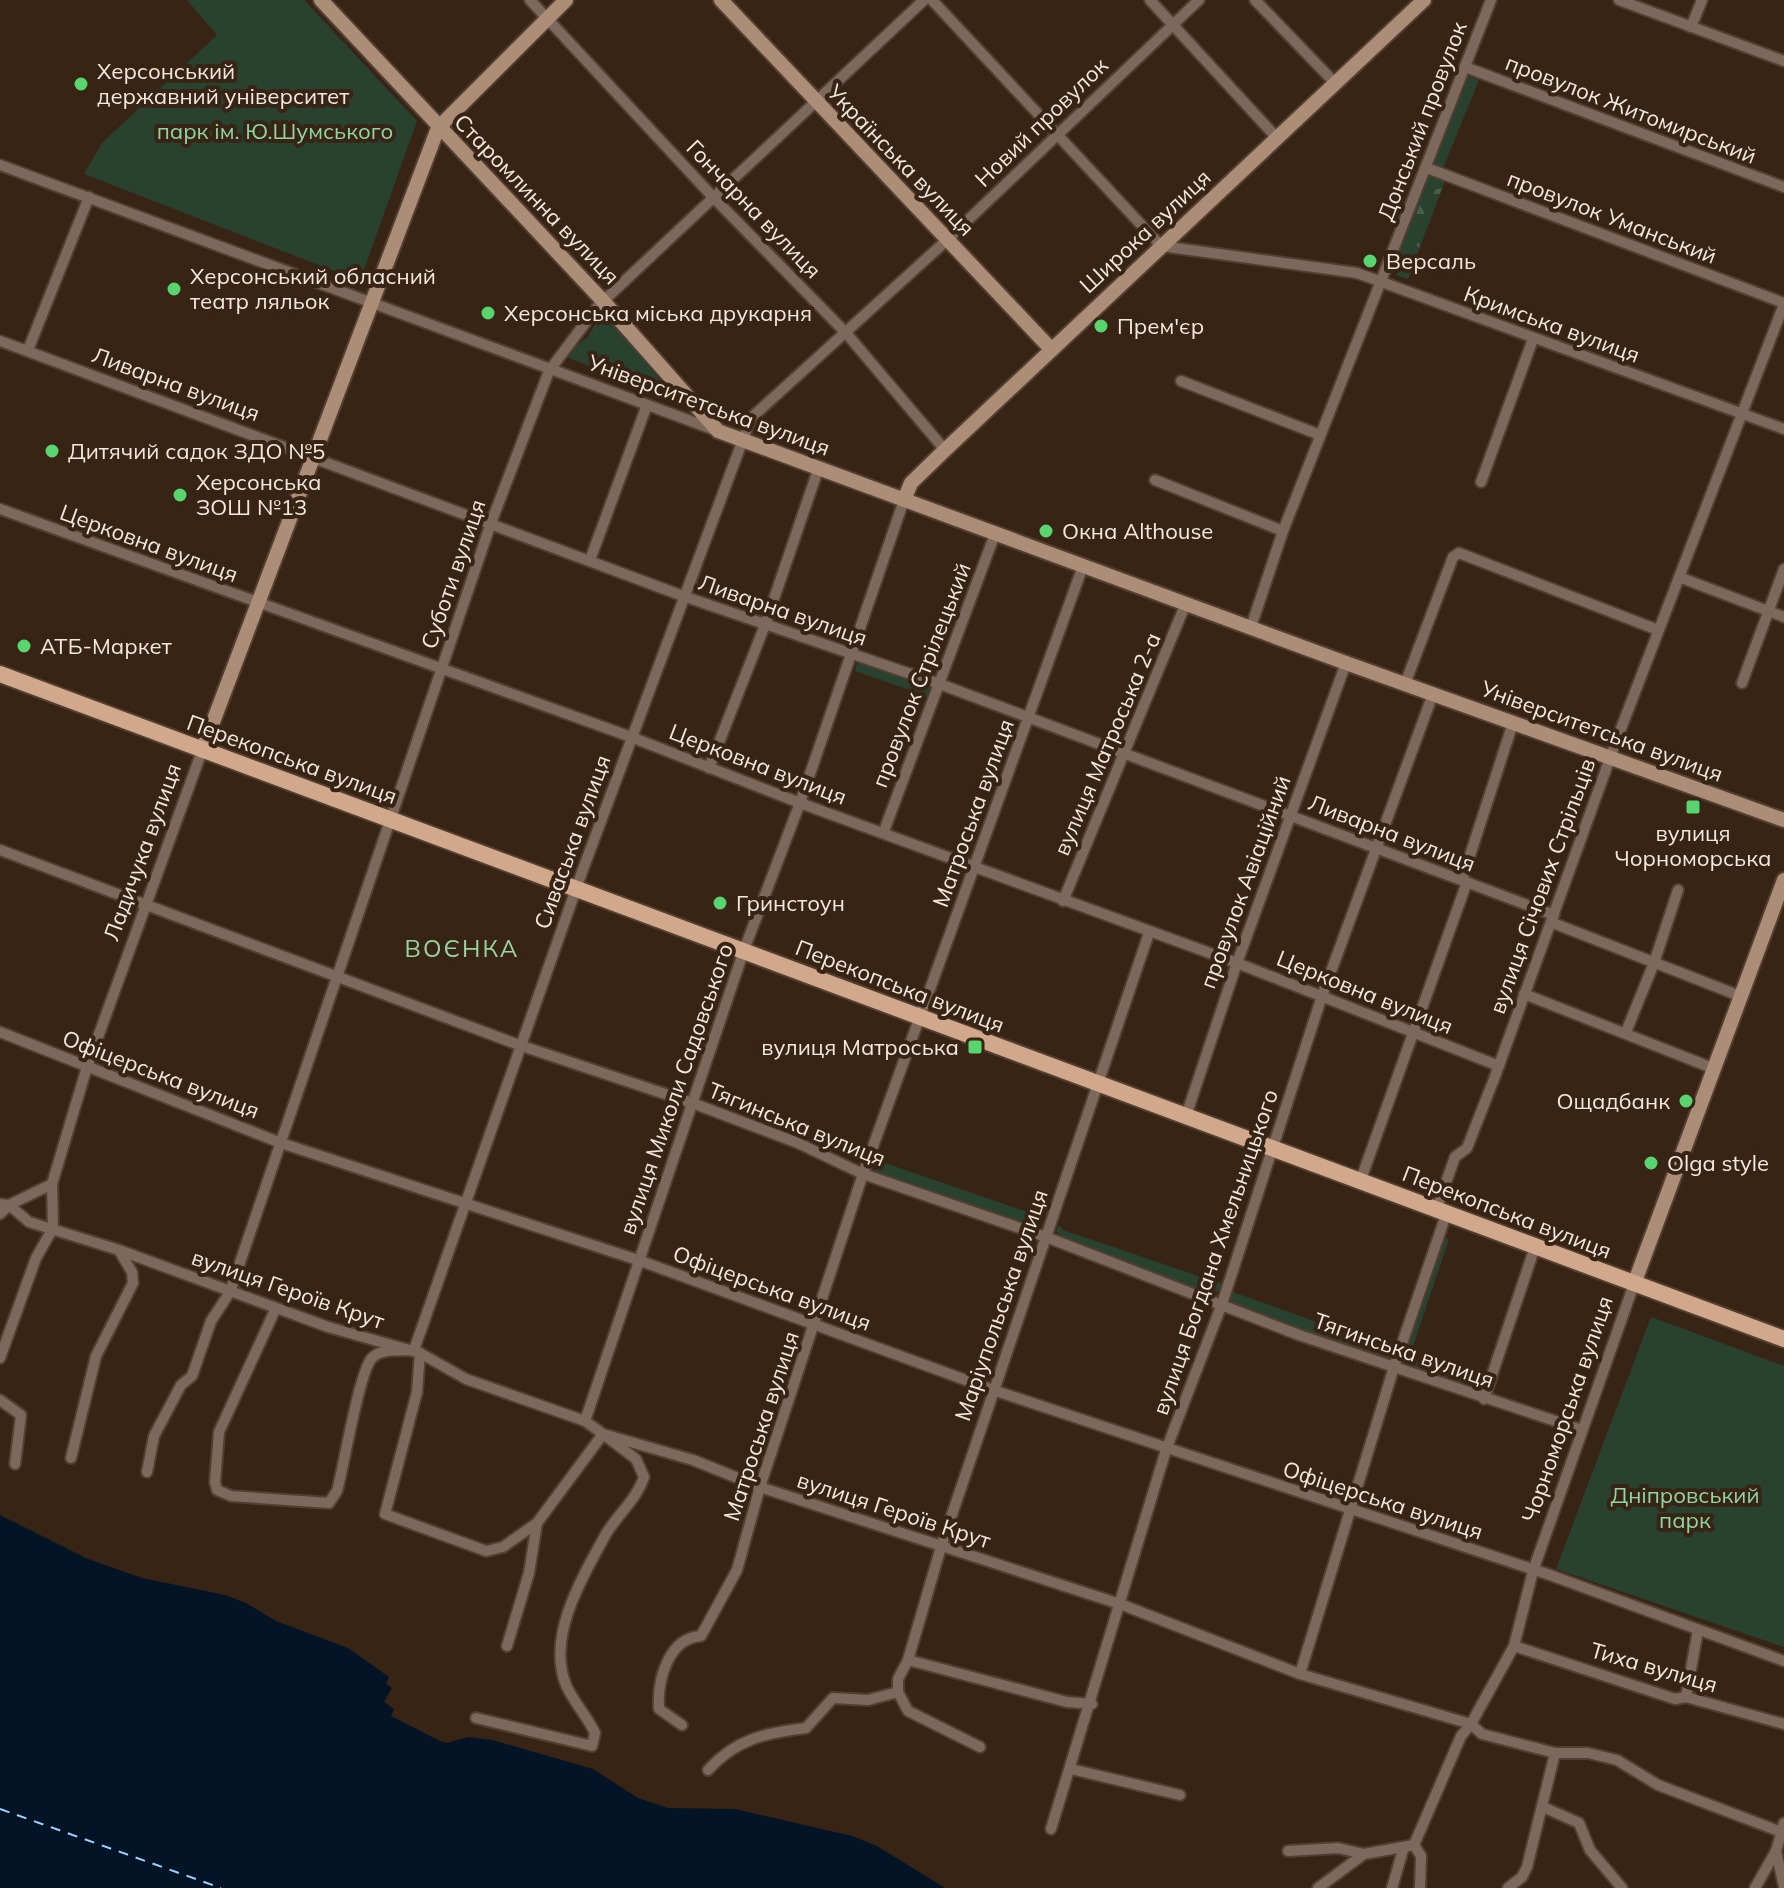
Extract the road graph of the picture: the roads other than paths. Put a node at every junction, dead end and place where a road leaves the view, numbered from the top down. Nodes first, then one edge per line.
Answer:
1 (321, 0) edge
2 (530, 0) edge
3 (566, 0) edge
4 (721, 0) edge
5 (924, 0) edge
6 (932, 0) edge
7 (1150, 0) edge
8 (1199, 0) edge
9 (1255, 0) edge
10 (1424, 0) edge
11 (1491, 0) edge
12 (1619, 0) edge
13 (1702, 0) edge
14 (547, 18) junction
15 (1173, 25) junction
16 (1691, 27) junction
17 (1784, 61) edge
18 (1465, 67) junction
19 (1334, 82) junction
20 (816, 102) junction
21 (438, 128) junction
22 (1057, 133) junction
23 (1277, 138) junction
24 (0, 165) edge
25 (1427, 168) junction
26 (1784, 187) edge
27 (89, 197) junction
28 (713, 197) junction
29 (947, 240) junction
30 (1161, 246) junction
31 (1380, 282) junction
32 (603, 301) junction
33 (370, 302) junction
34 (1784, 304) edge
35 (846, 333) junction
36 (1533, 339) junction
37 (0, 341) edge
38 (1051, 349) junction
39 (28, 350) junction
40 (549, 371) junction
41 (1181, 381) dead end
42 (647, 405) junction
43 (1740, 414) junction
44 (1784, 429) edge
45 (718, 431) junction
46 (1320, 435) junction
47 (741, 439) junction
48 (945, 450) junction
49 (313, 456) junction
50 (819, 467) junction
51 (1155, 480) dead end
52 (1481, 482) dead end
53 (904, 500) junction
54 (0, 509) edge
55 (491, 523) junction
56 (1283, 531) junction
57 (995, 534) junction
58 (590, 560) junction
59 (1083, 566) junction
60 (1784, 569) edge
61 (1679, 577) junction
62 (683, 596) junction
63 (1186, 603) junction
64 (259, 605) junction
65 (1769, 612) junction
66 (1784, 617) edge
67 (765, 625) junction
68 (1251, 627) junction
69 (1658, 630) junction
70 (849, 654) junction
71 (1346, 663) junction
72 (442, 669) junction
73 (0, 674) edge
74 (937, 683) junction
75 (1742, 683) dead end
76 (1405, 684) junction
77 (1433, 694) junction
78 (1027, 719) junction
79 (1513, 723) junction
80 (631, 737) junction
81 (202, 751) junction
82 (1125, 755) junction
83 (1610, 758) junction
84 (709, 768) junction
85 (800, 803) junction
86 (1290, 815) junction
87 (392, 819) junction
88 (1784, 820) edge
89 (884, 831) junction
90 (1376, 846) junction
91 (0, 850) edge
92 (975, 866) junction
93 (1784, 880) edge
94 (1465, 881) junction
95 (575, 889) junction
96 (1678, 890) dead end
97 (1063, 901) junction
98 (146, 906) junction
99 (1553, 919) junction
100 (1149, 933) junction
101 (744, 950) junction
102 (1237, 963) junction
103 (1654, 963) junction
104 (337, 977) junction
105 (1524, 994) junction
106 (1322, 996) junction
107 (1740, 996) junction
108 (921, 1017) junction
109 (0, 1032) edge
110 (1626, 1032) junction
111 (1412, 1033) junction
112 (519, 1045) junction
113 (1499, 1066) junction
114 (87, 1067) junction
115 (1715, 1069) junction
116 (1098, 1083) junction
117 (695, 1104) junction
118 (1186, 1116) junction
119 (281, 1143) junction
120 (1273, 1149) junction
121 (863, 1174) junction
122 (1360, 1182) junction
123 (52, 1184) junction
124 (4, 1204) edge
125 (466, 1204) junction
126 (1442, 1210) junction
127 (0, 1214) edge
128 (53, 1228) junction
129 (1046, 1237) junction
130 (1536, 1244) junction
131 (119, 1250) junction
132 (638, 1260) junction
133 (1634, 1284) junction
134 (230, 1292) junction
135 (1222, 1304) junction
136 (276, 1308) junction
137 (815, 1325) junction
138 (1784, 1339) edge
139 (417, 1352) junction
140 (0, 1358) edge
141 (1394, 1367) junction
142 (993, 1390) junction
143 (1484, 1399) junction
144 (0, 1400) edge
145 (585, 1421) junction
146 (1582, 1430) junction
147 (603, 1434) junction
148 (1166, 1450) junction
149 (71, 1458) dead end
150 (15, 1464) dead end
151 (147, 1472) dead end
152 (760, 1487) junction
153 (1352, 1510) junction
154 (537, 1523) junction
155 (941, 1547) junction
156 (1533, 1571) junction
157 (1120, 1604) junction
158 (1698, 1630) junction
159 (507, 1646) dead end
160 (1514, 1646) junction
161 (908, 1660) junction
162 (1784, 1661) edge
163 (1300, 1674) junction
164 (898, 1692) junction
165 (1686, 1697) junction
166 (1092, 1704) junction
167 (476, 1718) dead end
168 (1471, 1724) junction
169 (1784, 1724) edge
170 (682, 1725) dead end
171 (980, 1747) dead end
172 (1555, 1753) junction
173 (1071, 1769) junction
174 (708, 1770) dead end
175 (1180, 1795) dead end
176 (1543, 1807) junction
177 (1051, 1829) dead end
178 (1783, 1829) edge
179 (1408, 1848) junction
180 (1288, 1851) dead end
181 (1776, 1851) junction
182 (1364, 1854) junction
183 (1784, 1887) edge
184 (1318, 1888) edge
185 (1392, 1888) edge
186 (1420, 1888) edge
187 (1508, 1888) edge
188 (1622, 1888) edge
189 (1755, 1888) edge

1 - 21 street, Старомлинна вулиця
2 - 14 street, Гончарна вулиця
3 - 14 street, Ладичука вулиця
4 - 20 street, Українська вулиця
5 - 20 street, Суботи вулиця
6 - 22 street
7 - 15 street
8 - 15 street, Новий провулок
9 - 19 street
10 - 19 street, Широка вулиця
11 - 18 street, Донський провулок
12 - 16 street
13 - 16 street
14 - 21 street, Ладичука вулиця
14 - 28 street, Гончарна вулиця
15 - 22 street, Новий провулок
15 - 23 street
16 - 17 street
18 - 25 street, Донський провулок
18 - 26 street, провулок Житомирський
19 - 23 street, Широка вулиця
20 - 28 street, Суботи вулиця
20 - 29 street, Українська вулиця
21 - 32 street, Старомлинна вулиця
21 - 33 street, Ладичука вулиця
22 - 29 street, Новий провулок
22 - 30 street
23 - 30 street, Широка вулиця
24 - 27 street, Університетська вулиця
25 - 31 street, Донський провулок
25 - 34 street, провулок Уманський
27 - 33 street, Університетська вулиця
27 - 39 street
28 - 32 street, Суботи вулиця
28 - 35 street, Гончарна вулиця
29 - 35 street, Новий провулок
29 - 38 street, Українська вулиця
30 - 31 street, Кримська вулиця
30 - 38 street, Широка вулиця
31 - 36 street, Кримська вулиця
31 - 46 street, Донський провулок
32 - 40 street, Суботи вулиця
32 - 45 street, Старомлинна вулиця
33 - 40 street, Університетська вулиця
33 - 49 street, Ладичука вулиця
34 - 43 street, вулиця Січових Стрільців
35 - 47 street, Новий провулок
35 - 48 street, Гончарна вулиця
36 - 43 street, Кримська вулиця
36 - 52 street
37 - 39 street, Ливарна вулиця
38 - 48 street, Широка вулиця
39 - 49 street, Ливарна вулиця
40 - 42 street, Університетська вулиця
40 - 55 street, Суботи вулиця
41 - 46 street
42 - 45 street, Університетська вулиця
42 - 58 street
43 - 44 street, Кримська вулиця
43 - 61 street, вулиця Січових Стрільців
45 - 47 street, Університетська вулиця
46 - 56 street, Донський провулок
47 - 50 street, Університетська вулиця
47 - 62 street, Сиваська вулиця
48 - 53 street, Широка вулиця
49 - 55 street, Ливарна вулиця
49 - 64 street, Ладичука вулиця
50 - 53 street, Університетська вулиця
50 - 67 street
51 - 56 street
53 - 57 street, Університетська вулиця
53 - 70 street, вулиця Миколи Садовського
54 - 64 street, Церковна вулиця
55 - 58 street, Ливарна вулиця
55 - 72 street, Суботи вулиця
56 - 68 street, Донський провулок
57 - 59 street, Університетська вулиця
57 - 74 street, провулок Стрілецький
58 - 62 street, Ливарна вулиця
59 - 63 street, Університетська вулиця
59 - 78 street, Матроська вулиця
60 - 65 street
61 - 65 street
61 - 69 street, вулиця Січових Стрільців
62 - 67 street, Ливарна вулиця
62 - 80 street, Сиваська вулиця
63 - 68 street, Університетська вулиця
63 - 82 street, вулиця Матроська 2-а
64 - 72 street, Церковна вулиця
64 - 81 street, Ладичука вулиця
65 - 66 street
65 - 75 street
67 - 70 street, Ливарна вулиця
67 - 84 street
68 - 71 street, Університетська вулиця
69 - 76 street
69 - 83 street, вулиця Січових Стрільців
70 - 74 street, Ливарна вулиця
70 - 85 street, вулиця Миколи Садовського
71 - 76 street, Університетська вулиця
71 - 86 street, провулок Авіаційний
72 - 80 street, Церковна вулиця
72 - 87 street, Суботи вулиця
73 - 81 main road, Перекопська вулиця
74 - 78 street, Ливарна вулиця
74 - 89 street, провулок Стрілецький
76 - 77 street, Університетська вулиця
77 - 79 street, Університетська вулиця
77 - 90 street, вулиця Богдана Хмельницького
78 - 82 street, Ливарна вулиця
78 - 92 street, Матроська вулиця
79 - 83 street, Університетська вулиця
79 - 94 street
80 - 84 street, Церковна вулиця
80 - 95 street, Сиваська вулиця
81 - 87 main road, Перекопська вулиця
81 - 98 street, Ладичука вулиця
82 - 86 street, Ливарна вулиця
82 - 97 street, вулиця Матроська 2-а
83 - 88 street, Університетська вулиця
83 - 99 street, вулиця Січових Стрільців
84 - 85 street, Церковна вулиця
85 - 89 street, Церковна вулиця
85 - 101 street, вулиця Миколи Садовського
86 - 90 street, Ливарна вулиця
86 - 102 street, провулок Авіаційний
87 - 95 main road, Перекопська вулиця
87 - 104 street, Суботи вулиця
89 - 92 street, Церковна вулиця
90 - 94 street, Ливарна вулиця
90 - 106 street, вулиця Богдана Хмельницького
91 - 98 street, Тягинська вулиця
92 - 97 street, Церковна вулиця
92 - 108 street, Матроська вулиця
93 - 107 street, Чорноморська вулиця
94 - 99 street, Ливарна вулиця
94 - 111 street
95 - 101 main road, Перекопська вулиця
95 - 112 street, Сиваська вулиця
96 - 103 street
97 - 100 street, Церковна вулиця
98 - 104 street, Тягинська вулиця
98 - 114 street, Ладичука вулиця
99 - 103 street, Ливарна вулиця
99 - 105 street, вулиця Січових Стрільців
100 - 102 street, Церковна вулиця
100 - 116 street, Маріупольська вулиця
101 - 108 main road, Перекопська вулиця
101 - 117 street, вулиця Миколи Садовського
102 - 106 street, Церковна вулиця
102 - 118 street, провулок Авіаційний
103 - 107 street, Ливарна вулиця
103 - 110 street
104 - 112 street, Тягинська вулиця
104 - 119 street, Суботи вулиця
105 - 110 street
105 - 113 street, вулиця Січових Стрільців
106 - 111 street, Церковна вулиця
106 - 120 street, вулиця Богдана Хмельницького
107 - 115 street, Чорноморська вулиця
108 - 116 main road, Перекопська вулиця
108 - 121 street, Матроська вулиця
109 - 114 street, Офіцерська вулиця
110 - 115 street
111 - 113 street, Церковна вулиця
111 - 122 street
112 - 117 street, Тягинська вулиця
112 - 125 street, Сиваська вулиця
113 - 126 street, вулиця Січових Стрільців
114 - 119 street, Офіцерська вулиця
114 - 123 street, Ладичука вулиця
115 - 133 street, Чорноморська вулиця
116 - 118 main road, Перекопська вулиця
116 - 129 street, Маріупольська вулиця
117 - 121 street, Тягинська вулиця
117 - 132 street, вулиця Миколи Садовського
118 - 120 main road, Перекопська вулиця
119 - 125 street, Офіцерська вулиця
119 - 134 street, Суботи вулиця
120 - 122 main road, Перекопська вулиця
120 - 135 street, вулиця Богдана Хмельницького
121 - 129 street, Тягинська вулиця
121 - 137 street, Матроська вулиця
122 - 126 main road, Перекопська вулиця
123 - 124 street
123 - 128 street, Ладичука вулиця
124 - 127 street
124 - 128 street, вулиця Героїв Крут
125 - 132 street, Офіцерська вулиця
125 - 139 street, Сиваська вулиця
126 - 130 main road, Перекопська вулиця
126 - 141 street, вулиця Січових Стрільців
128 - 131 street, вулиця Героїв Крут
128 - 140 street
129 - 135 street, Тягинська вулиця
129 - 142 street, Маріупольська вулиця
130 - 133 main road, Перекопська вулиця
130 - 143 street
131 - 134 street, вулиця Героїв Крут
131 - 149 street
132 - 137 street, Офіцерська вулиця
132 - 145 street, вулиця Миколи Садовського
133 - 138 main road, Перекопська вулиця
133 - 146 street, Чорноморська вулиця
134 - 136 street, вулиця Героїв Крут
134 - 151 street, Суботи вулиця
135 - 141 street, Тягинська вулиця
135 - 148 street, вулиця Богдана Хмельницького
136 - 139 street, вулиця Героїв Крут
136 - 139 street
137 - 142 street, Офіцерська вулиця
137 - 152 street, Матроська вулиця
139 - 145 street, вулиця Героїв Крут
139 - 154 street, Сиваська вулиця
141 - 143 street, Тягинська вулиця
141 - 153 street, вулиця Січових Стрільців
142 - 148 street, Офіцерська вулиця
142 - 155 street, Маріупольська вулиця
143 - 146 street, Тягинська вулиця
144 - 150 street
145 - 147 street, вулиця Героїв Крут
146 - 156 street, Чорноморська вулиця
147 - 152 street, вулиця Героїв Крут
147 - 154 street
147 - 167 street
148 - 153 street, Офіцерська вулиця
148 - 157 street, вулиця Богдана Хмельницького
152 - 155 street, вулиця Героїв Крут
152 - 170 street, Матроська вулиця
153 - 156 street, Офіцерська вулиця
153 - 163 street, вулиця Січових Стрільців
154 - 159 street
155 - 157 street, вулиця Героїв Крут
155 - 161 street, Маріупольська вулиця
156 - 158 street, Тиха вулиця
156 - 160 street, Чорноморська вулиця
157 - 163 street, вулиця Героїв Крут
157 - 166 street, вулиця Богдана Хмельницького
158 - 162 street, Тиха вулиця
158 - 165 street
160 - 165 street, Тиха вулиця
160 - 168 street, Чорноморська вулиця
161 - 164 street, Маріупольська вулиця
161 - 166 street
163 - 168 street, вулиця Героїв Крут
164 - 171 street
164 - 174 street
165 - 169 street, Тиха вулиця
166 - 173 street, вулиця Богдана Хмельницького
168 - 172 street, вулиця Героїв Крут
168 - 179 street, Чорноморська вулиця
172 - 176 street
172 - 178 street, вулиця Героїв Крут
173 - 175 street
173 - 177 street, вулиця Богдана Хмельницького
176 - 187 street
176 - 188 street
178 - 181 street
179 - 182 street
179 - 185 street, Чорноморська вулиця
179 - 186 street
180 - 182 street
181 - 183 street
181 - 189 street
182 - 184 street

